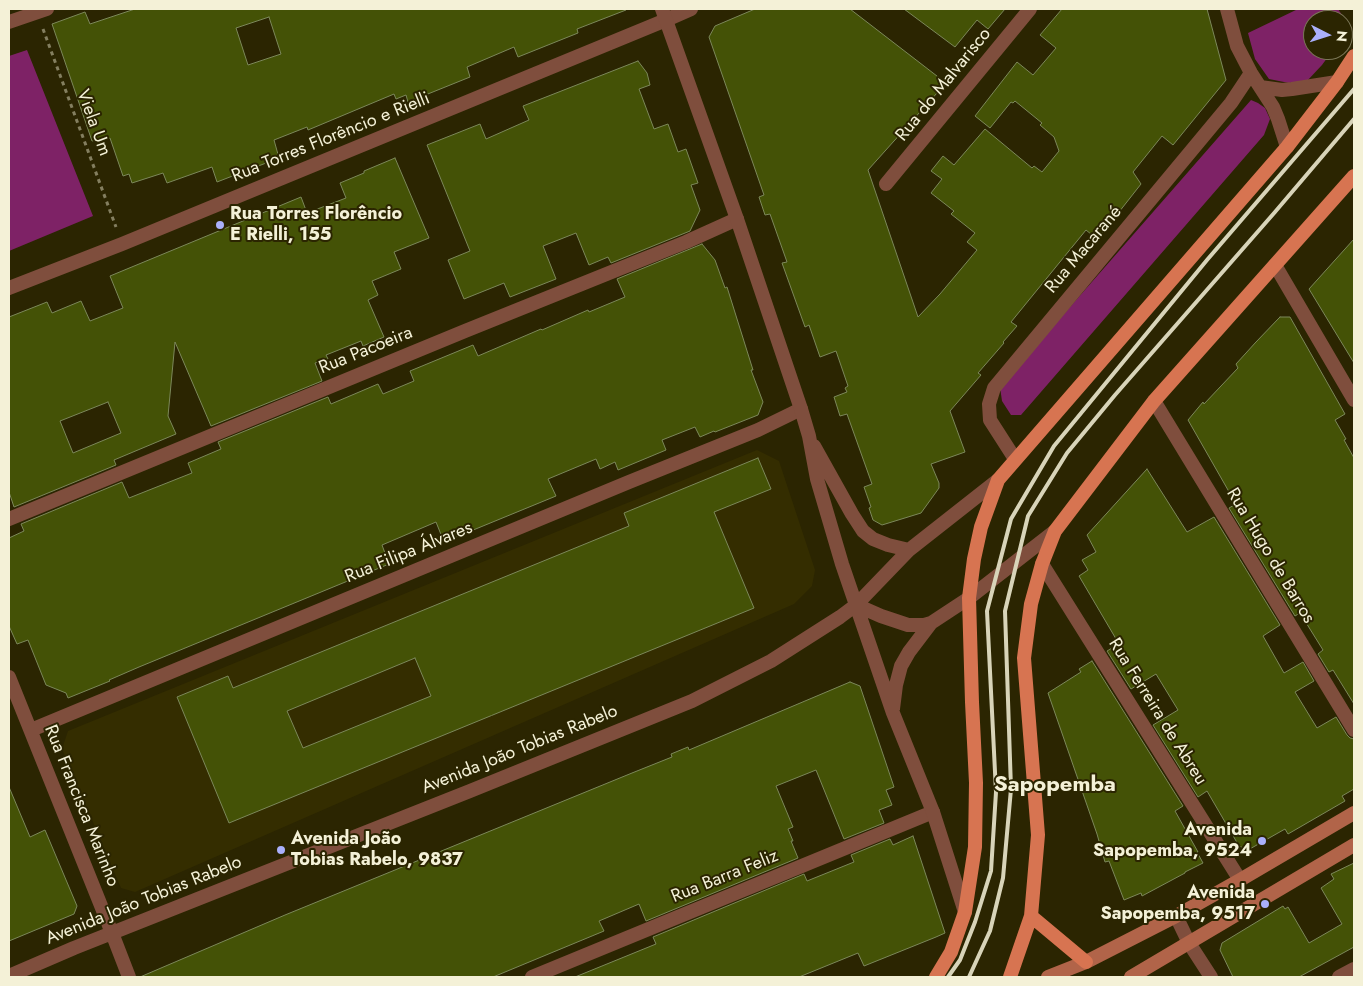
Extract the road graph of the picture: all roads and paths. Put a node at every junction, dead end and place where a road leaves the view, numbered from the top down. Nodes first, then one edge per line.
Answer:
1 (691, 9) edge
2 (1030, 9) edge
3 (1227, 9) edge
4 (43, 10) edge
5 (664, 14) edge
6 (9, 22) edge
7 (1354, 56) edge
8 (1251, 73) junction
9 (1337, 82) junction
10 (1260, 87) junction
11 (1287, 147) junction
12 (1354, 176) edge
13 (886, 184) dead end
14 (737, 218) junction
15 (122, 244) junction
16 (1275, 265) junction
17 (9, 288) edge
18 (1354, 400) edge
19 (1154, 401) junction
20 (801, 410) junction
21 (809, 436) junction
22 (1015, 459) junction
23 (998, 480) junction
24 (9, 519) edge
25 (1055, 531) junction
26 (909, 550) junction
27 (1042, 564) junction
28 (969, 598) junction
29 (856, 605) junction
30 (931, 623) junction
31 (9, 677) edge
32 (893, 713) junction
33 (31, 730) junction
34 (1354, 730) edge
35 (932, 812) junction
36 (1354, 812) edge
37 (1354, 845) edge
38 (1240, 880) junction
39 (965, 912) junction
40 (1031, 916) junction
41 (1176, 916) junction
42 (112, 933) junction
43 (1189, 943) junction
44 (1086, 962) junction
45 (1354, 969) edge
46 (9, 976) edge
47 (129, 977) edge
48 (532, 977) edge
49 (936, 977) edge
50 (1010, 977) edge
51 (1048, 977) edge
52 (1131, 977) edge
53 (1211, 977) edge
54 (1339, 977) edge

1 - 5 street, Rua Torres Florêncio e Rielli
2 - 13 street, Rua do Malvarisco
3 - 8 street
4 - 6 street
4 - 15 path, Viela Um
5 - 14 street
5 - 15 street, Rua Torres Florêncio e Rielli
7 - 9 main road
8 - 10 street
8 - 22 street, Rua Macarané
9 - 10 street
9 - 11 main road
10 - 11 street
11 - 22 main road
12 - 16 main road
14 - 20 street
14 - 24 street, Rua Pacoeira
15 - 17 street, Rua Torres Florêncio e Rielli
16 - 18 street
16 - 19 main road
19 - 25 main road
19 - 34 street, Rua Hugo de Barros
20 - 21 street
20 - 33 street, Rua Filipa Álvares
21 - 26 street
21 - 29 street
22 - 23 main road
23 - 26 street, Avenida João Tobias Rabelo
23 - 28 main road
25 - 27 main road
25 - 28 street
26 - 29 street, Avenida João Tobias Rabelo
27 - 38 street, Rua Ferreira de Abreu
27 - 40 main road
28 - 30 street
28 - 39 main road
29 - 30 street
29 - 32 street
29 - 42 street, Avenida João Tobias Rabelo
30 - 32 street
31 - 33 street, Rua Francisca Marinho
32 - 35 street
33 - 42 street, Rua Francisca Marinho
35 - 39 street
35 - 48 street, Rua Barra Feliz
36 - 38 main road
37 - 43 main road
38 - 41 main road
39 - 49 main road
40 - 44 main road
40 - 50 main road
41 - 43 street
41 - 44 main road
42 - 46 street, Avenida João Tobias Rabelo
42 - 47 street, Rua Francisca Marinho
43 - 52 main road
43 - 53 street
44 - 51 main road
45 - 54 street

